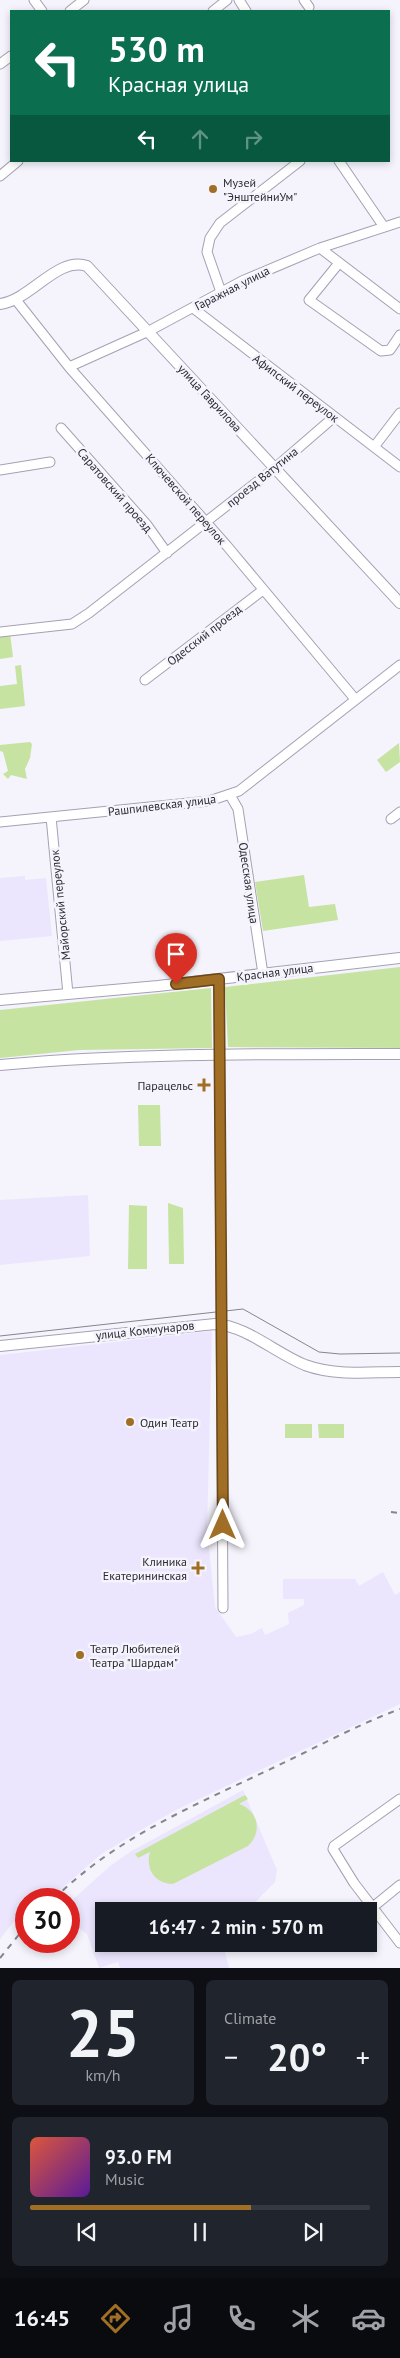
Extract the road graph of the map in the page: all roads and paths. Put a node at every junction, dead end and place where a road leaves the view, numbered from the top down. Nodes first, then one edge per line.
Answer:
1 (84, 0) edge
2 (227, 0) edge
3 (71, 10) edge
4 (214, 10) edge
5 (17, 162) edge
6 (299, 162) edge
7 (340, 162) edge
8 (0, 176) edge
9 (400, 222) edge
10 (384, 226) junction
11 (320, 248) junction
12 (339, 263) junction
13 (221, 292) junction
14 (16, 300) junction
15 (0, 304) edge
16 (193, 308) junction
17 (400, 309) edge
18 (149, 331) junction
19 (400, 335) edge
20 (69, 367) junction
21 (400, 413) edge
22 (334, 417) junction
23 (61, 428) dead end
24 (374, 447) junction
25 (50, 462) dead end
26 (400, 467) edge
27 (275, 468) junction
28 (0, 470) edge
29 (205, 521) junction
30 (167, 553) junction
31 (263, 590) junction
32 (400, 603) edge
33 (0, 632) edge
34 (400, 665) edge
35 (145, 680) dead end
36 (355, 699) junction
37 (230, 795) junction
38 (400, 812) edge
39 (51, 817) junction
40 (391, 819) dead end
41 (0, 822) edge
42 (400, 958) edge
43 (262, 974) junction
44 (219, 979) junction
45 (68, 994) junction
46 (0, 1000) edge
47 (219, 1054) junction
48 (400, 1054) edge
49 (0, 1065) edge
50 (222, 1324) junction
51 (0, 1346) edge
52 (400, 1372) edge
53 (223, 1608) dead end
54 (400, 1799) edge
55 (400, 1885) edge
56 (369, 1902) edge
57 (377, 1904) edge
58 (377, 1912) edge
59 (400, 1944) edge

1 - 3 street
2 - 4 street
5 - 8 street
6 - 13 street
7 - 10 street
9 - 10 street, Гаражная улица
10 - 11 street, Гаражная улица
11 - 12 street
11 - 13 street, Гаражная улица
12 - 17 street
12 - 19 street
13 - 16 street, Гаражная улица
14 - 15 main road, улица Гаврилова
14 - 18 main road, улица Гаврилова
14 - 20 street, Ключевской переулок
16 - 18 street, Гаражная улица
16 - 22 street, Афипский переулок
18 - 20 street, Гаражная улица
18 - 27 main road, улица Гаврилова
20 - 29 street, Ключевской переулок
21 - 24 street
22 - 24 street, Афипский переулок
22 - 27 street, проезд Ватутина
23 - 30 street, Саратовский проезд
24 - 26 street, Афипский переулок
25 - 28 street
27 - 29 street, проезд Ватутина
27 - 32 main road, улица Гаврилова
29 - 30 street, проезд Ватутина
29 - 31 street, Ключевской переулок
30 - 33 street, проезд Ватутина
31 - 35 street, Одесский проезд
31 - 36 street, Ключевской переулок
34 - 36 street, Рашпилевская улица
36 - 37 street, Рашпилевская улица
37 - 39 street, Рашпилевская улица
37 - 43 street, Одесская улица
38 - 40 street
39 - 41 street, Рашпилевская улица
39 - 45 street, Майорский переулок
42 - 43 main road, Красная улица
43 - 44 main road, Красная улица
44 - 45 main road, Красная улица
44 - 47 street
45 - 46 main road, Красная улица
47 - 48 main road
47 - 49 main road
47 - 50 street
50 - 51 main road, улица Коммунаров
50 - 52 main road, улица Коммунаров
50 - 53 street
54 - 56 street
55 - 57 street
58 - 59 street

